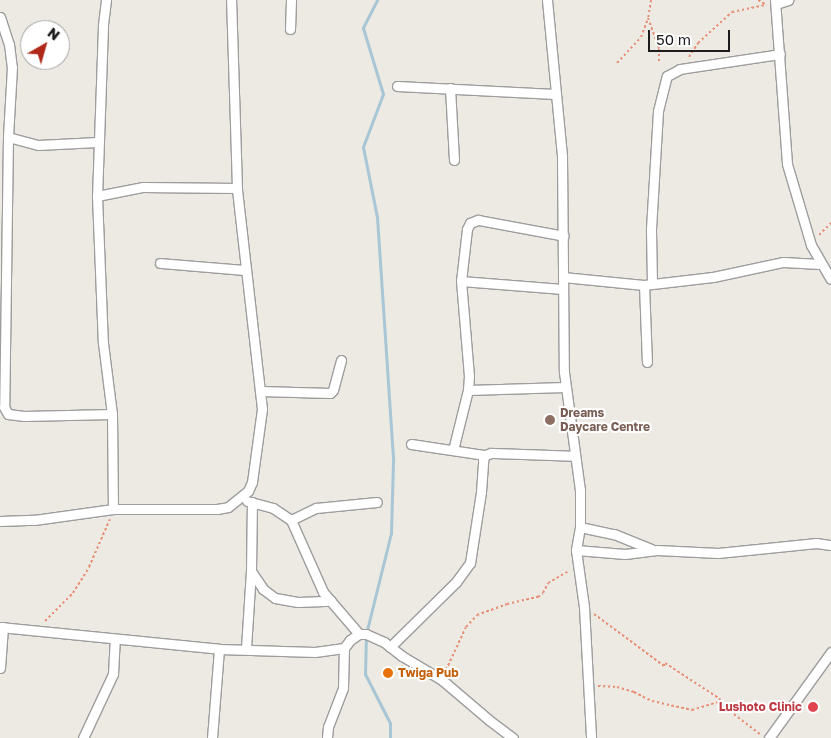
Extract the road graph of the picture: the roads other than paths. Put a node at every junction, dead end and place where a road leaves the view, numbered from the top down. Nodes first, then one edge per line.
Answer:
1 (106, 0) edge
2 (231, 0) edge
3 (291, 0) edge
4 (546, 0) edge
5 (788, 0) edge
6 (772, 3) edge
7 (0, 17) edge
8 (290, 29) dead end
9 (780, 54) junction
10 (398, 86) dead end
11 (450, 88) junction
12 (554, 94) junction
13 (8, 137) junction
14 (98, 142) junction
15 (454, 160) dead end
16 (237, 188) junction
17 (96, 196) junction
18 (564, 236) junction
19 (160, 263) dead end
20 (820, 264) junction
21 (246, 270) junction
22 (563, 277) junction
23 (831, 279) edge
24 (461, 281) junction
25 (648, 284) junction
26 (563, 289) junction
27 (2, 334) edge
28 (341, 360) dead end
29 (647, 362) dead end
30 (565, 386) junction
31 (468, 390) junction
32 (260, 391) junction
33 (112, 414) junction
34 (411, 444) dead end
35 (453, 450) junction
36 (485, 456) junction
37 (576, 456) junction
38 (239, 500) junction
39 (252, 502) junction
40 (377, 502) dead end
41 (113, 510) junction
42 (291, 520) junction
43 (0, 521) edge
44 (580, 527) junction
45 (831, 545) edge
46 (576, 550) junction
47 (657, 550) junction
48 (251, 571) junction
49 (331, 602) junction
50 (2, 627) edge
51 (359, 634) junction
52 (115, 640) junction
53 (390, 646) junction
54 (246, 648) junction
55 (344, 648) junction
56 (219, 649) junction
57 (831, 652) edge
58 (0, 668) edge
59 (83, 738) edge
60 (212, 738) edge
61 (327, 738) edge
62 (513, 738) edge
63 (592, 738) edge
64 (770, 738) edge

1 - 14 street
2 - 16 street
3 - 8 street
4 - 12 street
5 - 6 street
6 - 9 street
7 - 13 street
9 - 20 street
9 - 25 street
10 - 11 street
11 - 12 street
11 - 15 street
12 - 18 street
13 - 14 street
13 - 27 street
14 - 17 street
16 - 17 street
16 - 21 street
17 - 33 street
18 - 22 street
18 - 24 street
19 - 21 street
20 - 23 street
20 - 25 street
21 - 32 street
22 - 25 street
22 - 26 street
24 - 26 street
24 - 31 street
25 - 29 street
26 - 30 street
27 - 33 street
28 - 32 street
30 - 31 street
30 - 37 street
31 - 35 street
32 - 38 street
33 - 41 street
34 - 35 street
35 - 36 street
36 - 37 street
36 - 53 street
37 - 44 street
38 - 39 street
38 - 41 street
39 - 42 street
39 - 48 street
40 - 42 street
41 - 43 street
42 - 49 street
44 - 46 street
44 - 47 street
45 - 47 street
46 - 47 street
46 - 63 street
48 - 49 street
48 - 54 street
49 - 51 street
50 - 52 street
50 - 58 street
51 - 53 street
51 - 55 street
52 - 56 street
52 - 59 street
53 - 62 street
54 - 55 street
54 - 56 street
55 - 61 street
56 - 60 street
57 - 64 street

